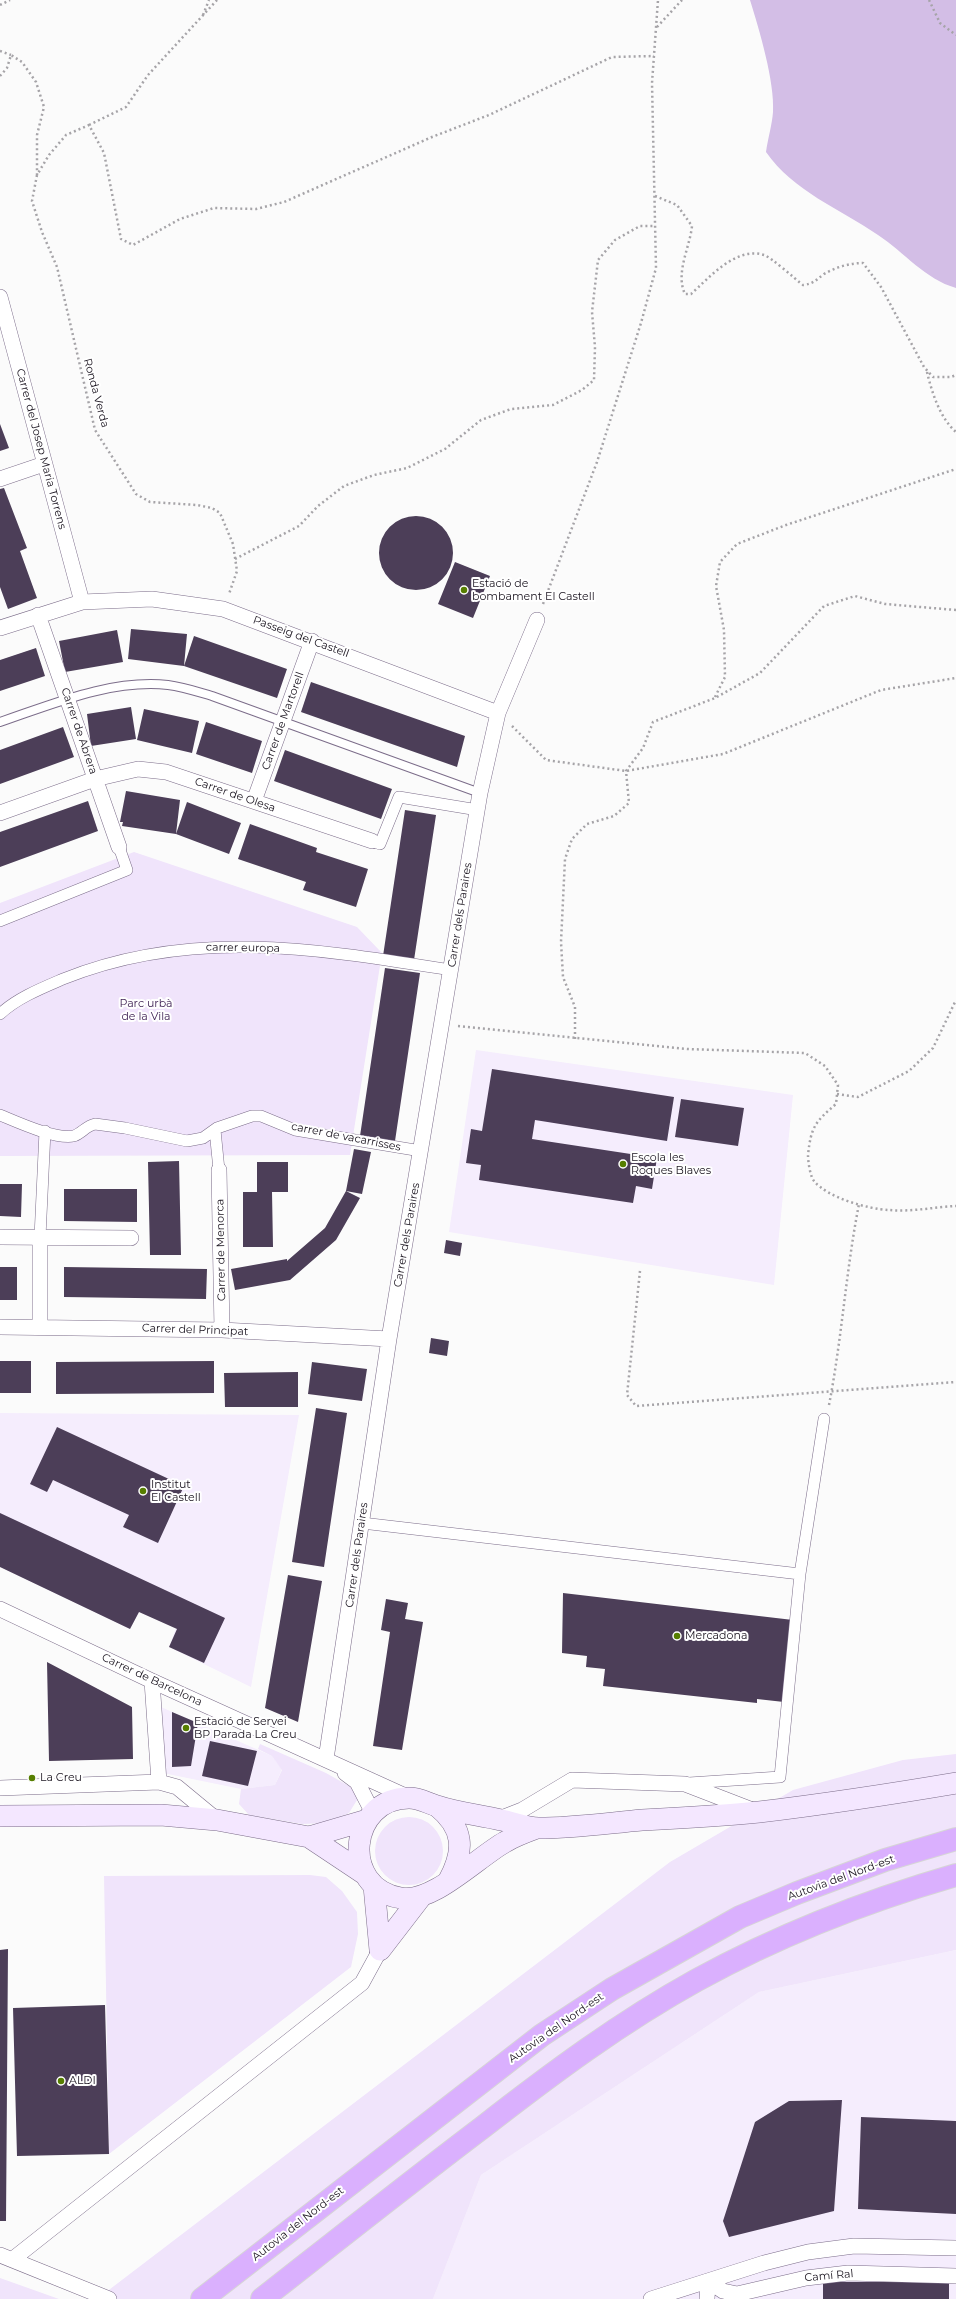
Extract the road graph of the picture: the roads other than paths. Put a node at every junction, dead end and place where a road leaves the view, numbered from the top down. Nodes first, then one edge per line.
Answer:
1 (0, 297) edge
2 (44, 464) junction
3 (0, 479) edge
4 (82, 602) junction
5 (38, 615) junction
6 (537, 620) road end
7 (0, 628) edge
8 (312, 641) junction
9 (68, 700) junction
10 (498, 713) junction
11 (0, 722) edge
12 (283, 722) junction
13 (95, 779) junction
14 (480, 794) junction
15 (254, 801) junction
16 (478, 810) junction
17 (0, 813) edge
18 (372, 841) joint
19 (119, 847) joint
20 (0, 921) edge
21 (451, 970) junction
22 (0, 1014) edge
23 (0, 1115) edge
24 (214, 1130) junction
25 (45, 1131) junction
26 (421, 1151) junction
27 (219, 1170) joint
28 (0, 1237) edge
29 (40, 1237) junction
30 (131, 1238) dead end
31 (40, 1326) junction
32 (0, 1327) edge
33 (222, 1330) junction
34 (389, 1339) junction
35 (824, 1419) road end
36 (362, 1523) junction
37 (800, 1574) junction
38 (0, 1609) edge
39 (152, 1681) junction
40 (326, 1759) junction
41 (159, 1782) junction
42 (956, 1783) edge
43 (685, 1784) junction
44 (0, 1788) edge
45 (410, 1798) junction
46 (437, 1806) junction
47 (758, 1812) junction
48 (0, 1816) edge
49 (370, 1816) junction
50 (499, 1819) junction
51 (217, 1820) junction
52 (537, 1828) junction
53 (309, 1836) junction
54 (956, 1839) edge
55 (956, 1875) edge
56 (368, 1879) junction
57 (449, 1880) junction
58 (420, 1898) junction
59 (380, 1950) junction
60 (956, 2248) edge
61 (7, 2257) edge
62 (956, 2276) edge
63 (708, 2281) junction
64 (109, 2299) edge
65 (202, 2299) edge
66 (262, 2299) edge
67 (650, 2299) edge
68 (707, 2299) edge

1 - 2 street, Carrer del Josep Maria Torrens
2 - 3 street
2 - 4 street, Carrer del Josep Maria Torrens
4 - 5 street, Passeig del Castell
4 - 8 street, Passeig del Castell
5 - 7 street, Passeig del Castell
5 - 9 street, Carrer de Abrera
6 - 10 street
8 - 10 street, Passeig del Castell
8 - 12 street, Carrer de Martorell
9 - 11 lane
9 - 12 lane
9 - 13 street, Carrer de Abrera
10 - 14 street, Carrer dels Paraires
12 - 14 lane
12 - 15 street, Carrer de Martorell
13 - 15 street, Carrer de Olesa
13 - 17 street, Carrer de Olesa
13 - 19 street, Carrer de Abrera
14 - 16 street, Carrer dels Paraires
15 - 18 street, Carrer de Olesa
16 - 18 street
16 - 21 street, Carrer dels Paraires
19 - 20 street
21 - 22 street, carrer europa
21 - 26 street, Carrer dels Paraires
23 - 25 street, carrer de vacarrisses
24 - 25 street, carrer de vacarrisses
24 - 26 street, carrer de vacarrisses
24 - 27 street
25 - 29 street
26 - 34 street, Carrer dels Paraires
27 - 33 street, Carrer de Menorca
28 - 29 street
29 - 30 street
29 - 31 street
31 - 32 street, Carrer del Principat
31 - 33 street, Carrer del Principat
33 - 34 street, Carrer del Principat
34 - 36 street, Carrer dels Paraires
35 - 37 street
36 - 37 street
36 - 40 street, Carrer dels Paraires
37 - 43 street
38 - 39 street, Carrer de Barcelona
39 - 40 street, Carrer de Barcelona
39 - 41 street
40 - 45 street, Carrer de Barcelona
40 - 49 street, Carrer de Barcelona
41 - 44 street
41 - 51 street
42 - 47 main road
43 - 47 street
43 - 50 street
45 - 46 main road
45 - 49 main road
46 - 50 main road
46 - 57 main road
47 - 52 main road
48 - 51 main road
49 - 53 main road
49 - 56 main road
50 - 52 main road
51 - 53 main road
52 - 57 main road
53 - 56 main road
54 - 65 highway, Autovia del Nord-est
55 - 66 highway
56 - 58 main road
56 - 59 main road
57 - 58 main road
58 - 59 main road
59 - 61 street
60 - 63 street
61 - 64 street
62 - 63 street, Camí Ral
63 - 67 street
63 - 68 street

